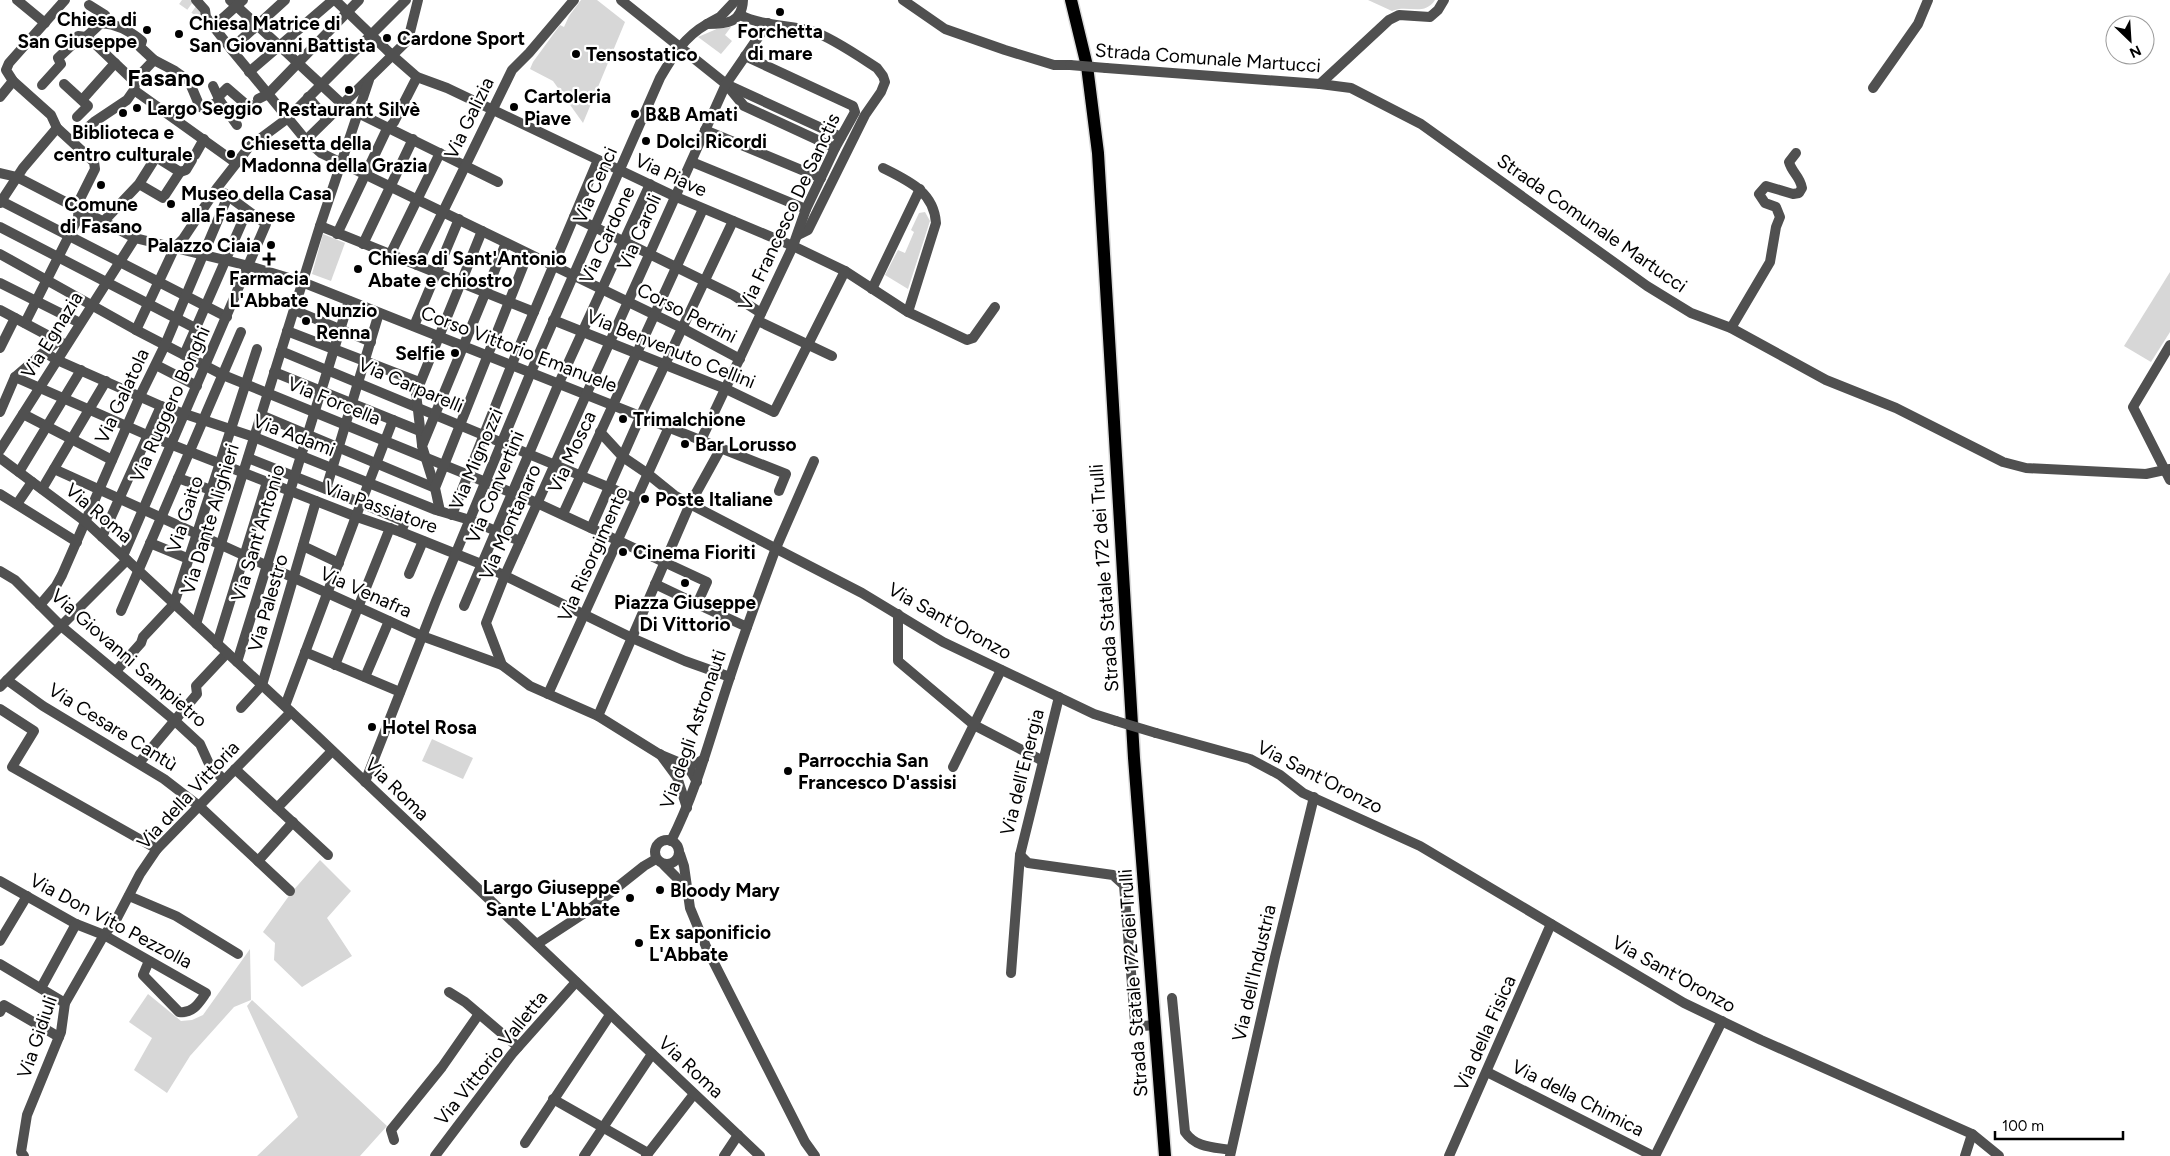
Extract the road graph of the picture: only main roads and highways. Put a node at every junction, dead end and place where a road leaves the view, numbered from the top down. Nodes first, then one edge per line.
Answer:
1 (1071, 0) edge
2 (1164, 1156) edge

1 - 2 main road, Strada Statale 172 dei Trulli

